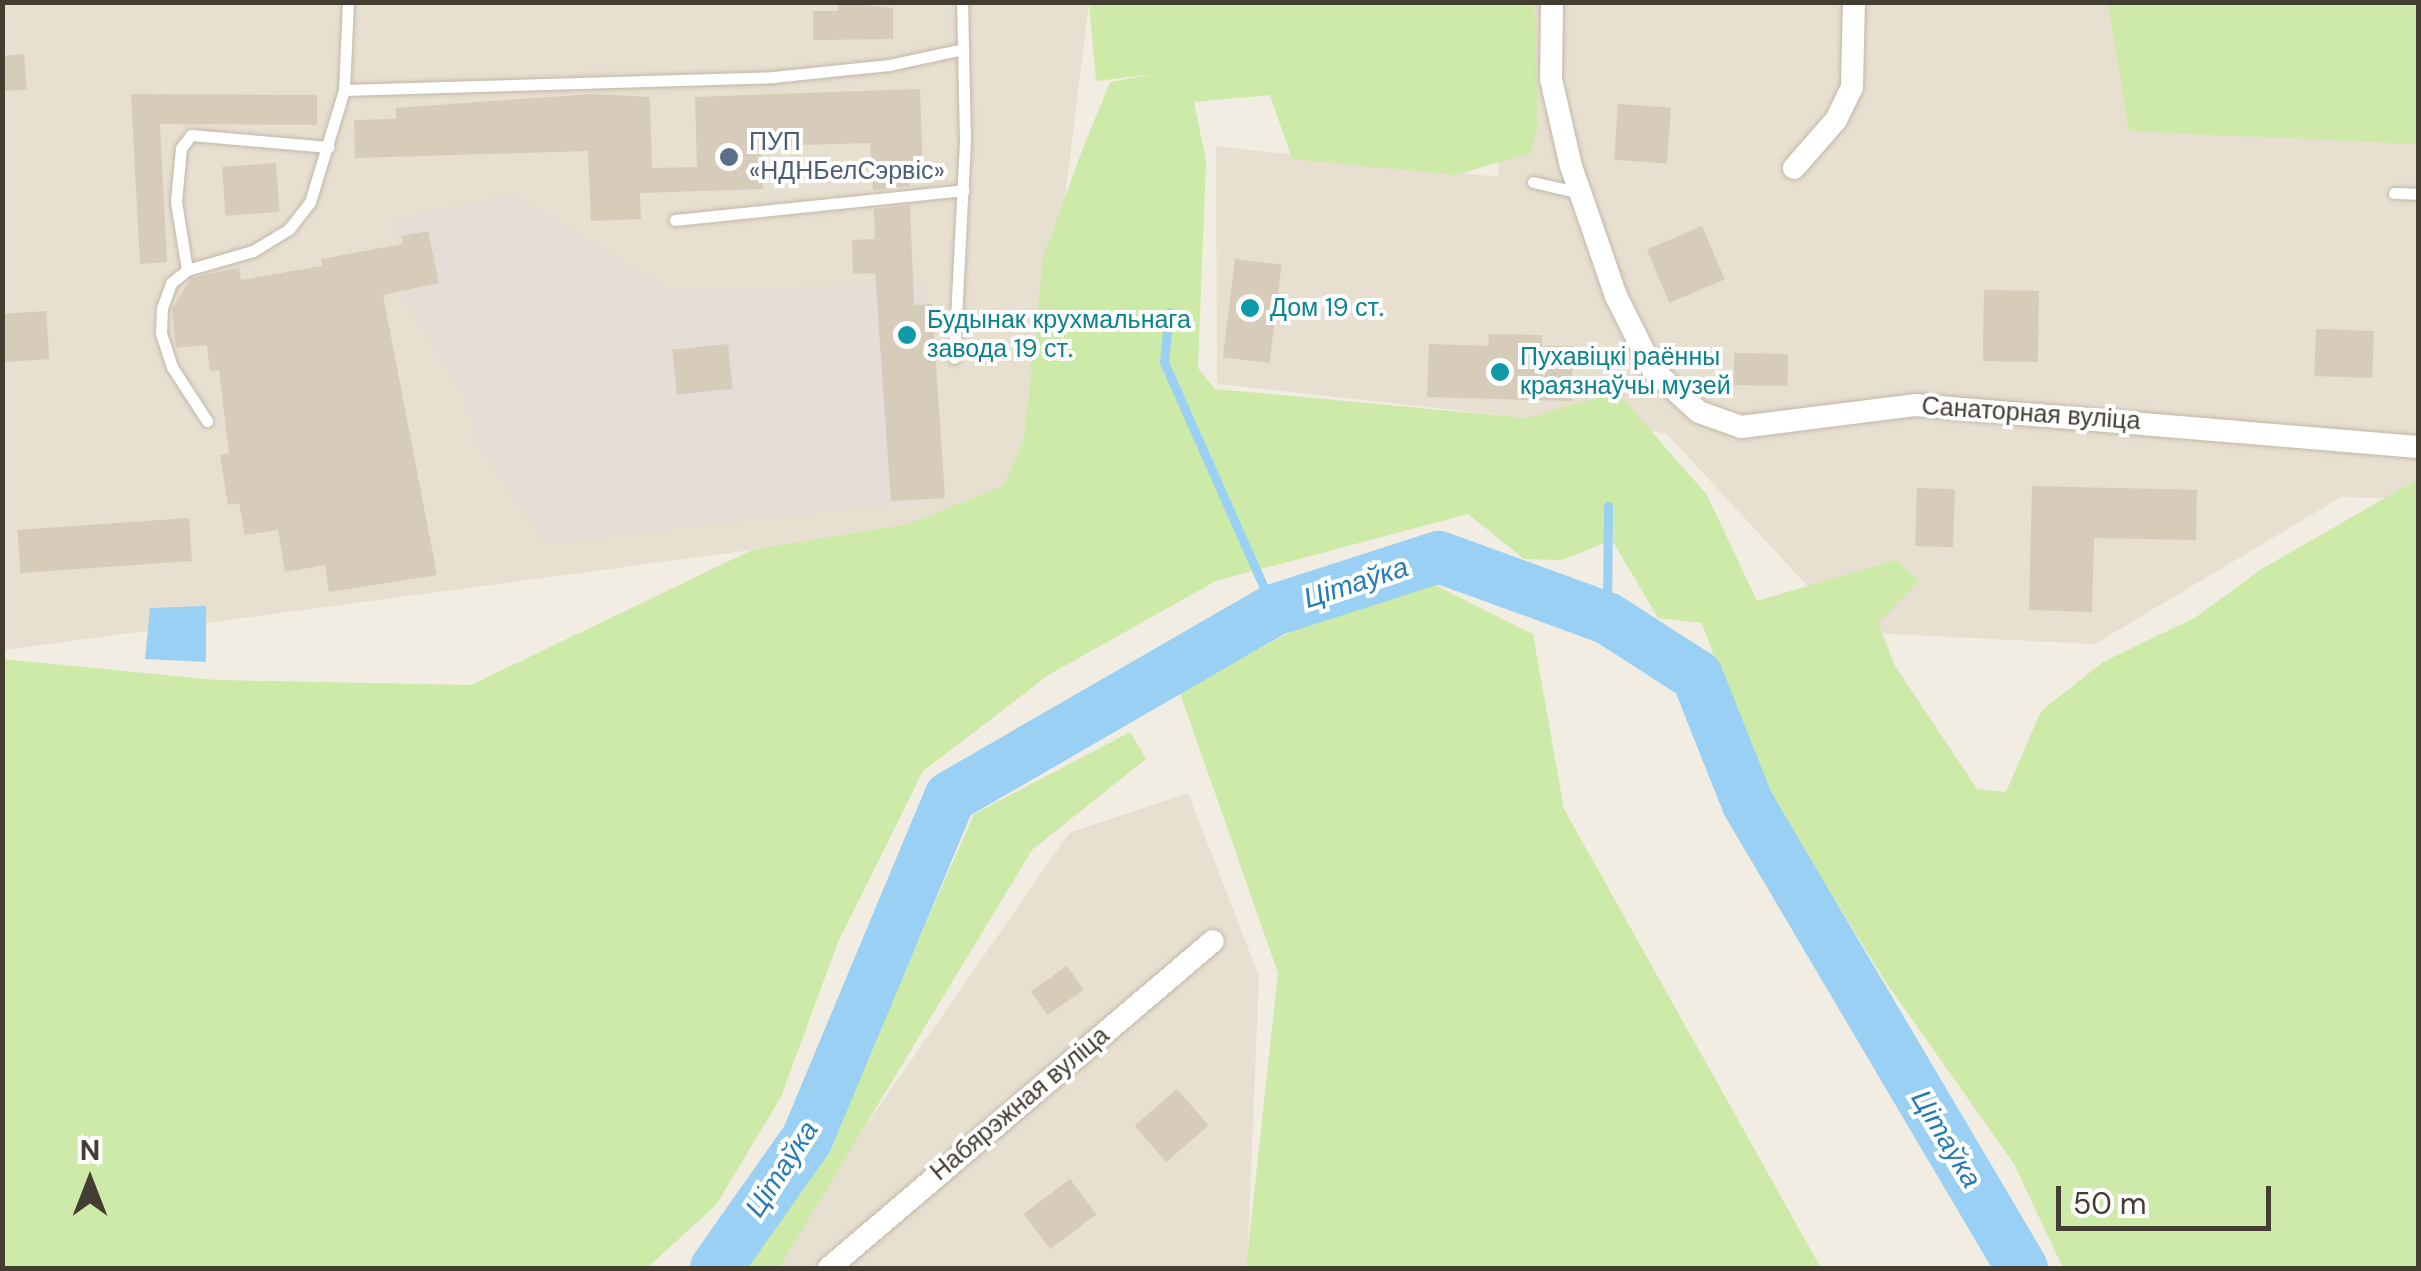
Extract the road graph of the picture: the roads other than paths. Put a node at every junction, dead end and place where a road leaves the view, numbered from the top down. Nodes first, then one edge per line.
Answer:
1 (348, 2) edge
2 (962, 2) edge
3 (1552, 2) edge
4 (1854, 2) edge
5 (964, 49) junction
6 (344, 90) junction
7 (328, 148) junction
8 (1794, 168) dead end
9 (1533, 182) dead end
10 (962, 190) junction
11 (1580, 192) junction
12 (2394, 192) dead end
13 (2418, 194) edge
14 (674, 220) dead end
15 (187, 270) junction
16 (954, 358) dead end
17 (207, 422) dead end
18 (2418, 447) edge
19 (1213, 941) dead end
20 (829, 1268) edge

1 - 6 lane
2 - 5 lane
3 - 11 street, Санаторная вуліца
4 - 8 street
5 - 6 lane
5 - 10 lane
6 - 7 lane
7 - 15 lane
7 - 15 lane
9 - 11 lane
10 - 14 lane
10 - 16 lane
11 - 18 street, Санаторная вуліца
12 - 13 lane
15 - 17 lane
19 - 20 street, Набярэжная вуліца

